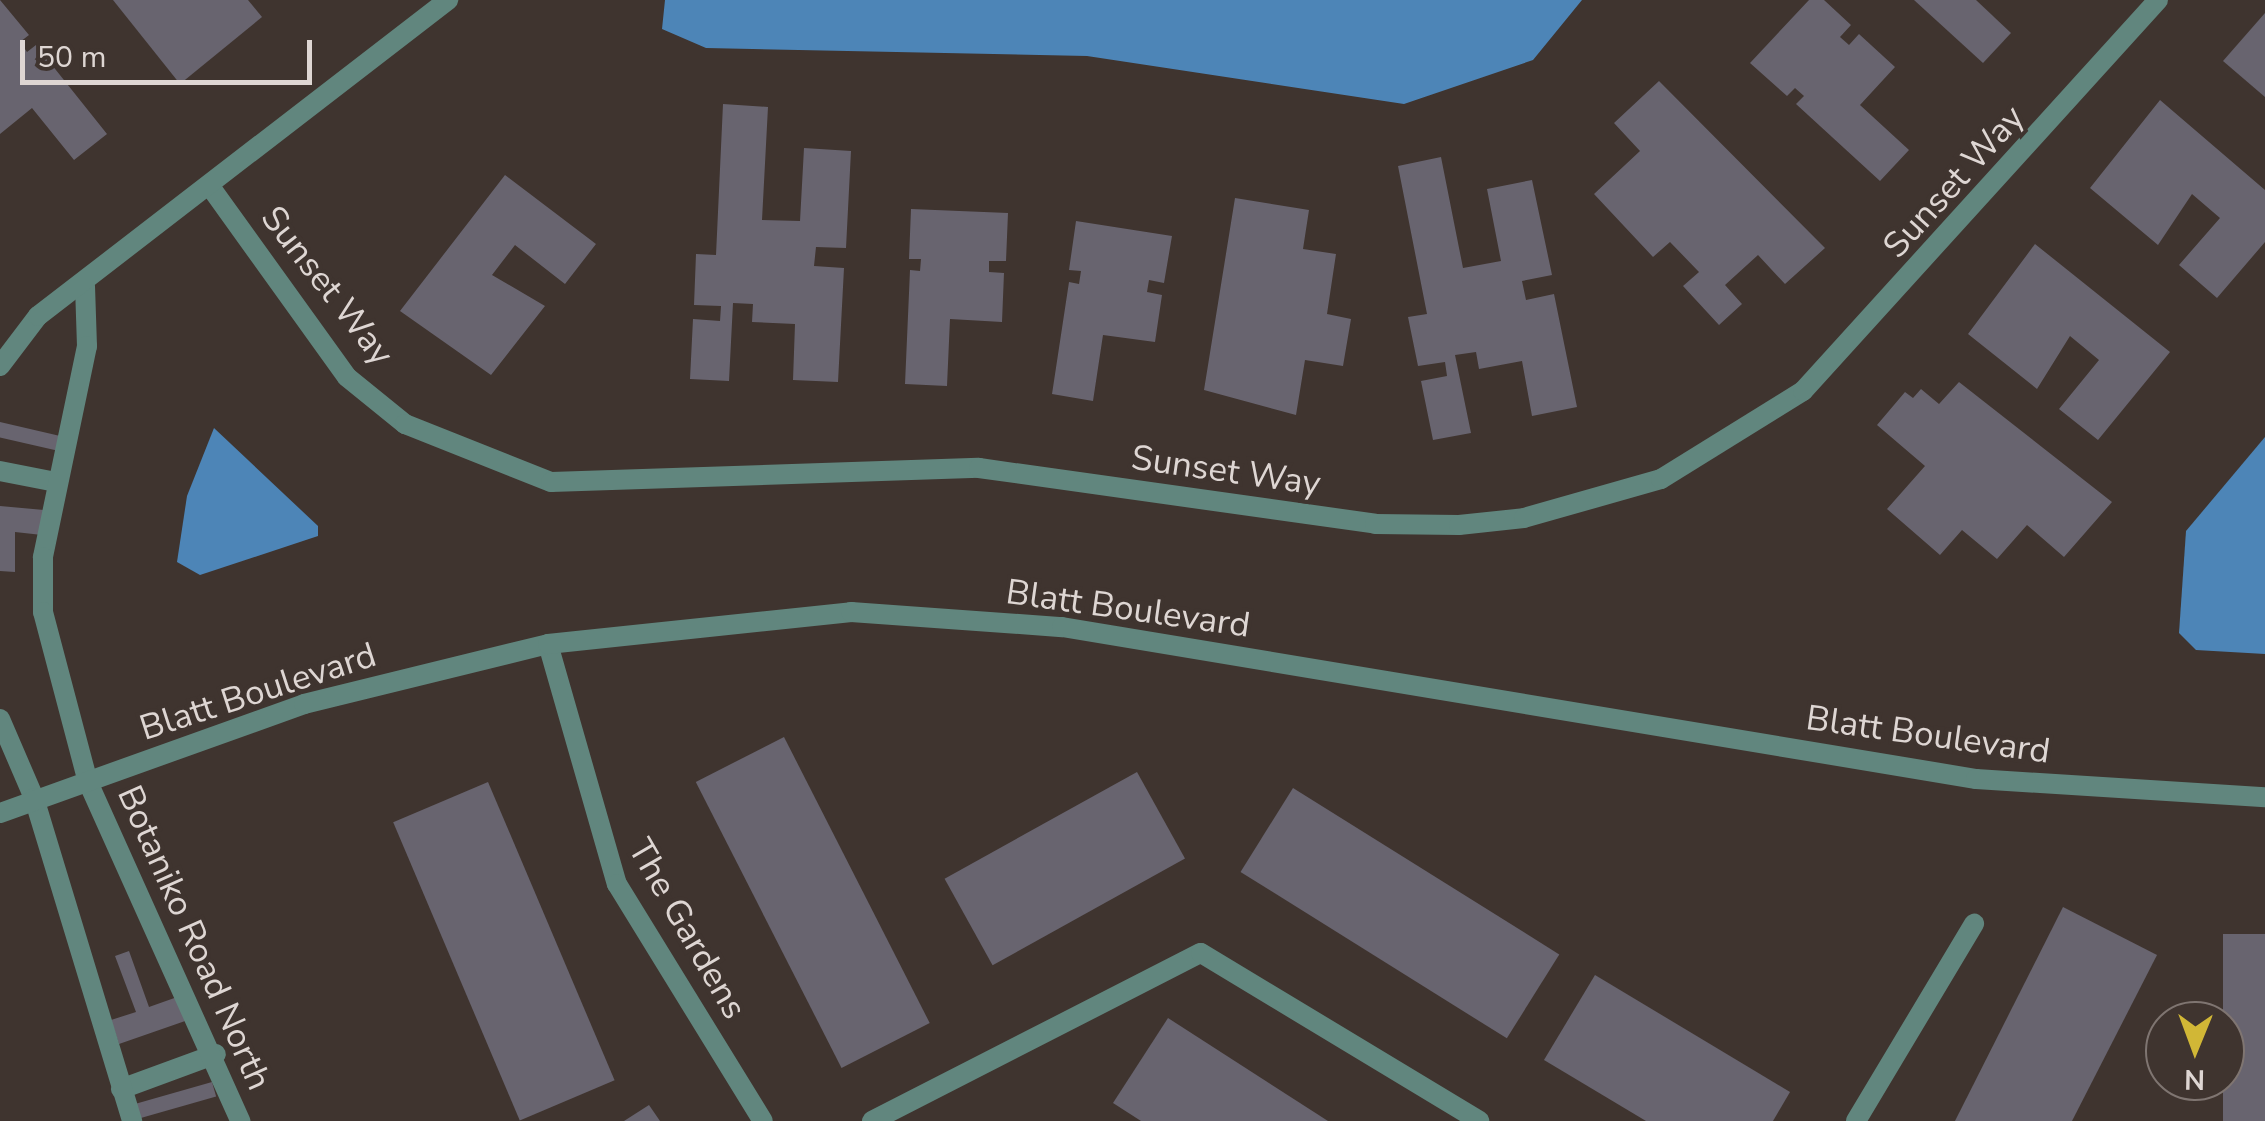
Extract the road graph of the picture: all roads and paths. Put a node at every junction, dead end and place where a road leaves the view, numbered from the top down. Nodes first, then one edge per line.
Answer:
1 (448, 0) edge
2 (2158, 0) edge
3 (209, 185) junction
4 (85, 286) junction
5 (0, 366) edge
6 (0, 470) edge
7 (56, 482) junction
8 (548, 644) junction
9 (0, 718) edge
10 (88, 782) junction
11 (34, 798) junction
12 (2265, 798) edge
13 (0, 813) edge
14 (1974, 924) dead end
15 (216, 1054) junction
16 (121, 1089) junction
17 (132, 1121) edge
18 (240, 1121) edge
19 (763, 1121) edge
20 (872, 1121) edge
21 (1478, 1121) edge
22 (1856, 1121) edge

1 - 3 street
2 - 3 street, Sunset Way
3 - 4 street
4 - 5 street
4 - 7 street, Botaniko Road North
6 - 7 street
7 - 10 street, Botaniko Road North
8 - 10 street, Blatt Boulevard
8 - 12 street, Blatt Boulevard
8 - 19 street, The Gardens
9 - 11 street
10 - 11 street, Blatt Boulevard
10 - 15 street, Botaniko Road North
11 - 13 street, Blatt Boulevard
11 - 16 street
14 - 22 street
15 - 16 street
15 - 18 street, Botaniko Road North
16 - 17 street
20 - 21 street

